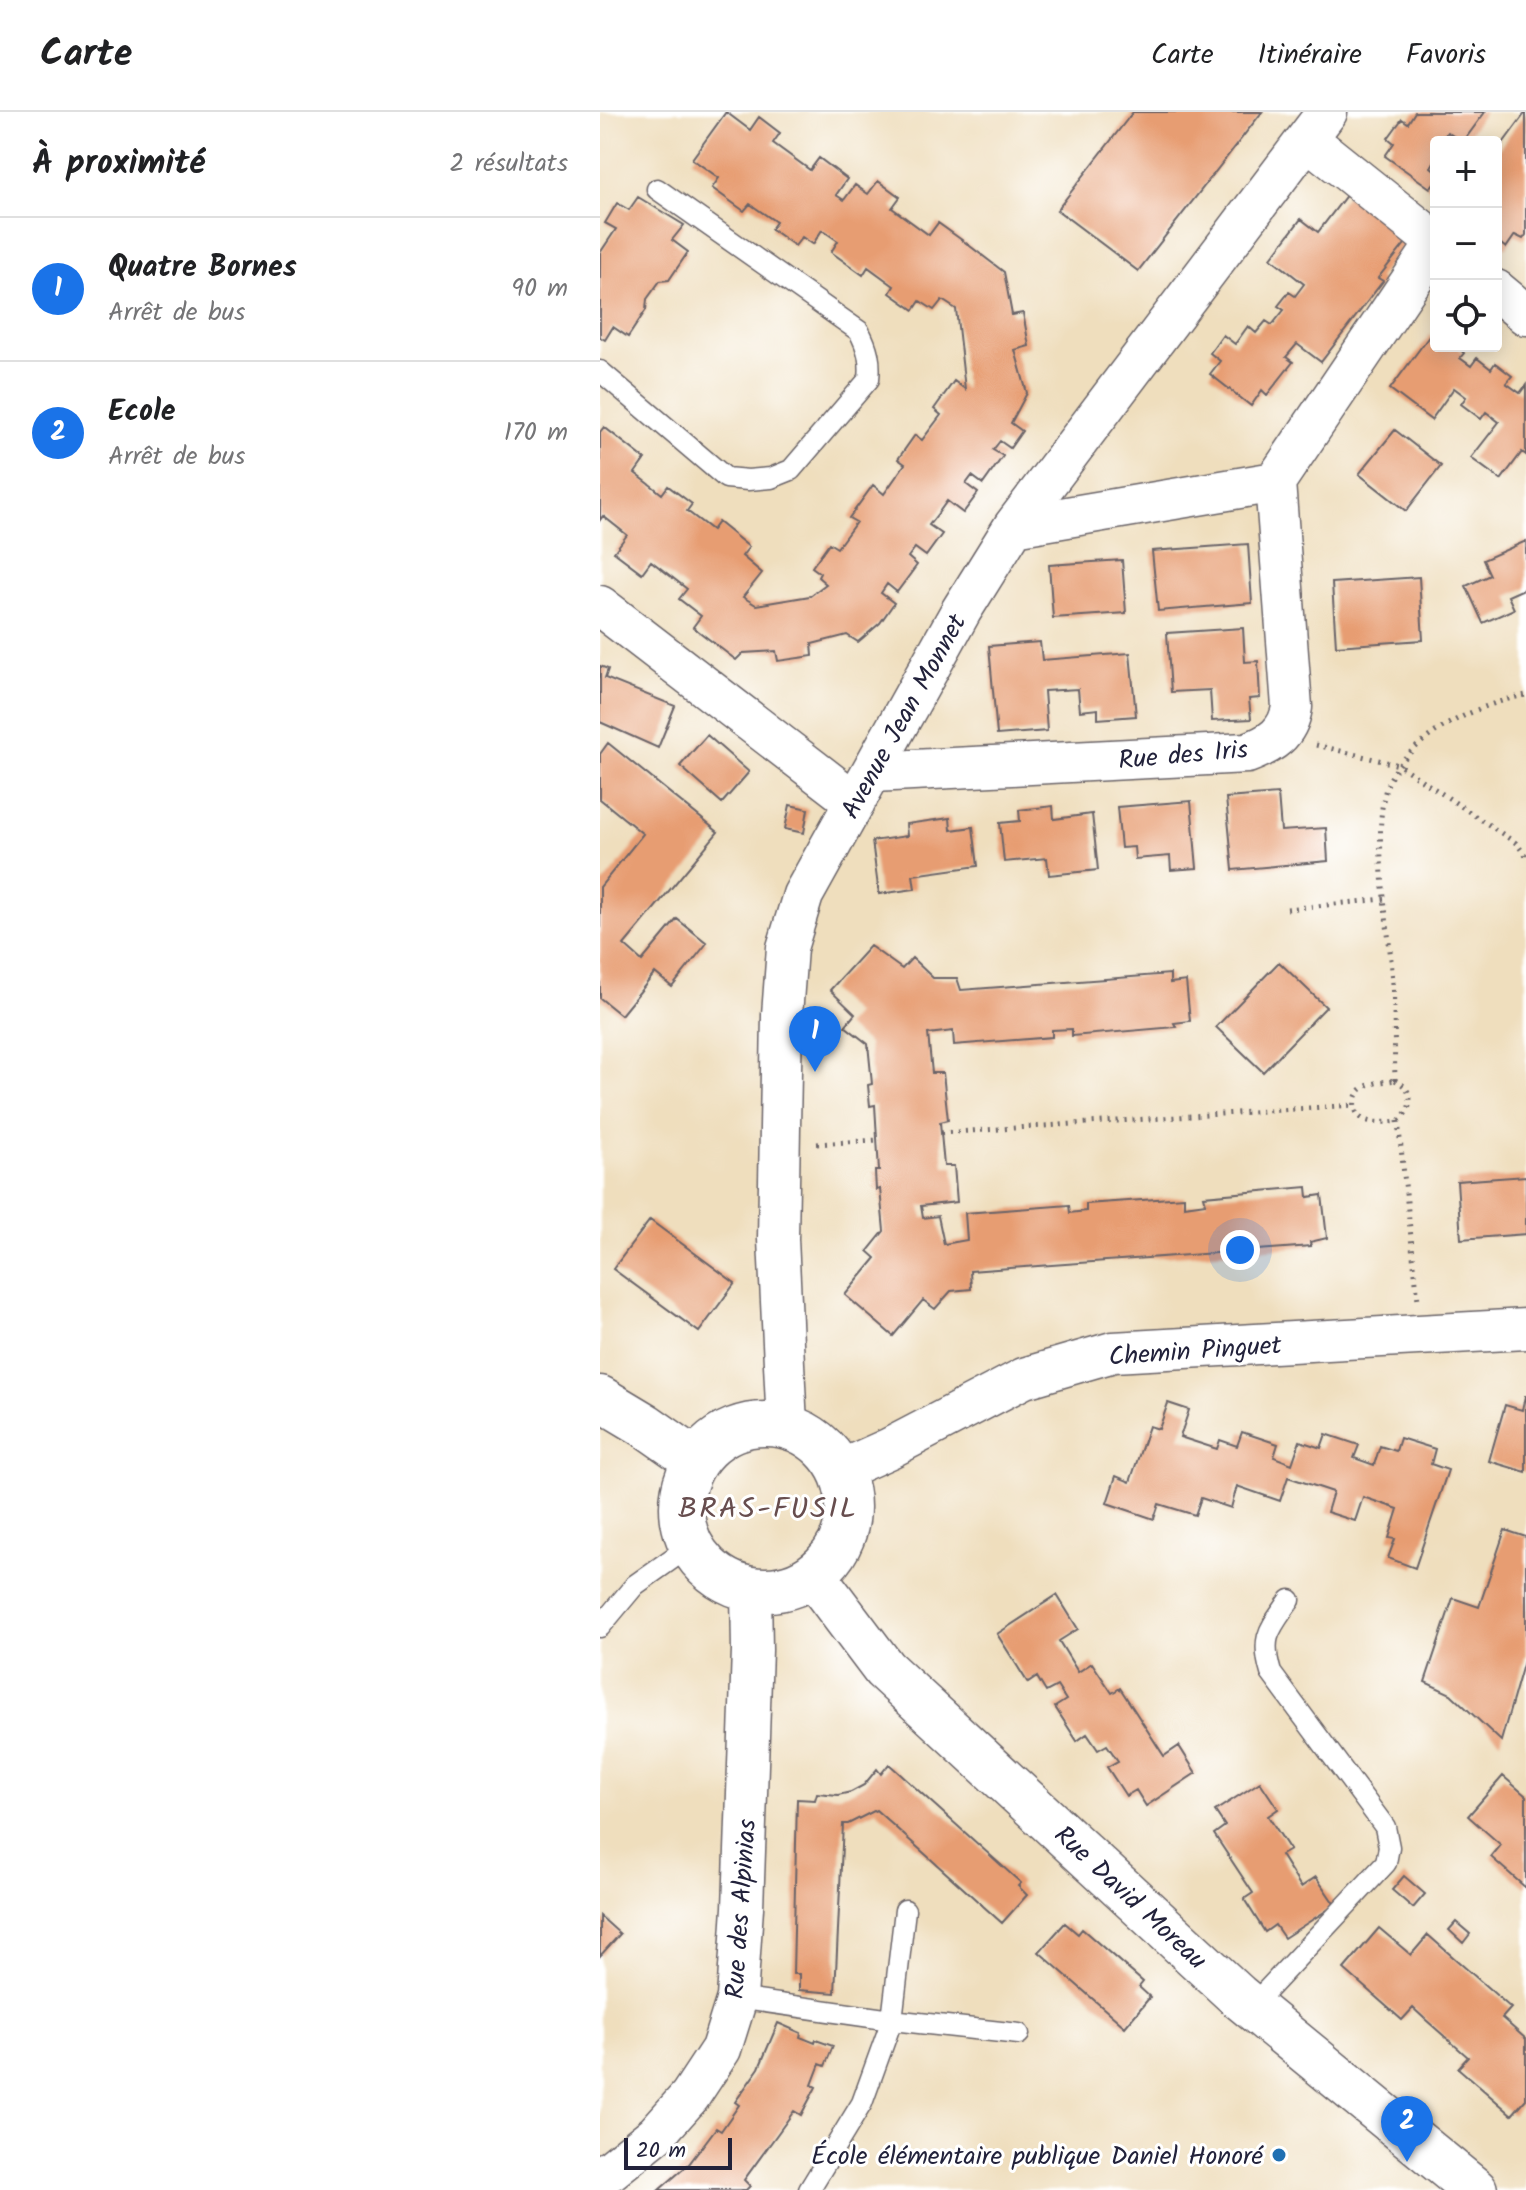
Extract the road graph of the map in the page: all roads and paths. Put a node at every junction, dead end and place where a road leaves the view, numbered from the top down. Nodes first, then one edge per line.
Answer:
1 (1317, 125) edge
2 (657, 189) dead end
3 (1430, 237) edge
4 (1430, 252) edge
5 (600, 371) edge
6 (1275, 482) junction
7 (1014, 526) junction
8 (600, 606) edge
9 (1526, 695) edge
10 (1280, 736) junction
11 (1399, 765) junction
12 (864, 787) junction
13 (1526, 856) edge
14 (1384, 899) junction
15 (1287, 909) dead end
16 (1395, 1080) junction
17 (1354, 1105) junction
18 (1398, 1121) junction
19 (941, 1133) dead end
20 (877, 1140) dead end
21 (780, 1147) junction
22 (1526, 1329) edge
23 (1423, 1337) junction
24 (600, 1398) edge
25 (787, 1426) junction
26 (695, 1460) junction
27 (841, 1470) junction
28 (690, 1546) junction
29 (814, 1576) junction
30 (751, 1590) junction
31 (1290, 1600) dead end
32 (600, 1627) edge
33 (905, 1910) dead end
34 (737, 1998) junction
35 (1251, 2007) junction
36 (892, 2020) junction
37 (1019, 2034) dead end
38 (614, 2178) edge
39 (809, 2190) edge
40 (1475, 2190) edge

1 - 3 street
1 - 7 street, Avenue Jean Monnet
2 - 5 lane
4 - 6 street
6 - 7 street
6 - 10 street, Rue des Iris
7 - 12 street, Avenue Jean Monnet
8 - 12 street
9 - 11 path
10 - 11 path
10 - 12 street, Rue des Iris
11 - 13 path
11 - 14 path
12 - 21 street, Avenue Jean Monnet
14 - 15 path
14 - 16 path
16 - 17 path
16 - 18 path
17 - 18 path
17 - 19 path
18 - 23 path
20 - 21 path
21 - 25 street, Avenue Jean Monnet
22 - 23 street, Chemin Pinguet
23 - 27 street, Chemin Pinguet
24 - 26 street
25 - 26 street
25 - 27 street
26 - 28 street
27 - 29 street
28 - 30 street
28 - 32 lane
29 - 30 street
29 - 35 street, Rue David Moreau
30 - 34 street, Rue des Alpinias
31 - 35 lane
33 - 36 lane
34 - 36 lane
34 - 38 street, Rue des Alpinias
35 - 40 street, Rue David Moreau
36 - 37 lane
36 - 39 lane

